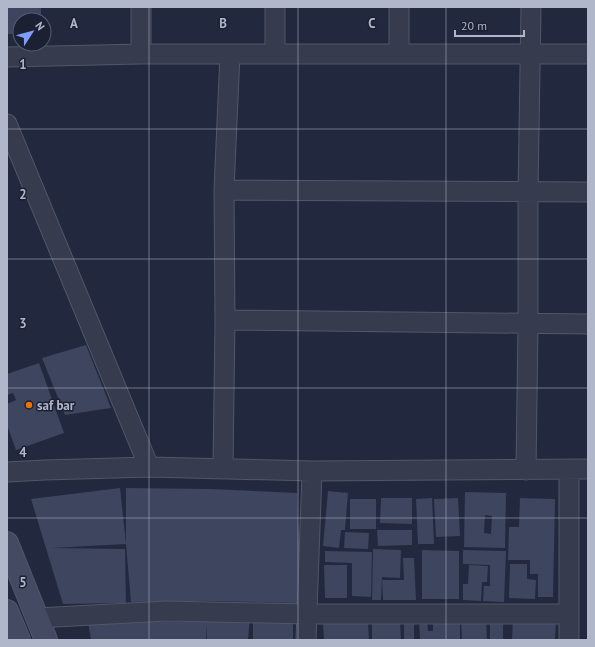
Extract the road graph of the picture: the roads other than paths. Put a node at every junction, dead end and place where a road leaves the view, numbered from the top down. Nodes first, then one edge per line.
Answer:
1 (141, 7) edge
2 (275, 7) edge
3 (399, 7) edge
4 (531, 7) edge
5 (141, 54) junction
6 (230, 54) junction
7 (274, 54) junction
8 (399, 54) junction
9 (530, 54) junction
10 (588, 54) edge
11 (7, 57) edge
12 (7, 124) edge
13 (224, 190) junction
14 (528, 192) junction
15 (588, 192) edge
16 (225, 320) junction
17 (528, 324) junction
18 (588, 324) edge
19 (149, 468) junction
20 (223, 468) junction
21 (569, 469) junction
22 (588, 469) edge
23 (312, 470) junction
24 (526, 470) junction
25 (7, 472) edge
26 (7, 543) edge
27 (7, 611) edge
28 (307, 614) junction
29 (569, 614) junction
30 (37, 618) junction
31 (19, 640) edge
32 (46, 640) edge
33 (306, 640) edge
34 (569, 640) edge

1 - 5 street
2 - 7 street
3 - 8 street
4 - 9 street
5 - 6 street
5 - 11 street
6 - 7 street
6 - 13 street
7 - 8 street
8 - 9 street
9 - 10 street
9 - 14 street
12 - 19 street
13 - 14 street
13 - 16 street
14 - 15 street
14 - 17 street
16 - 17 street
16 - 20 street
17 - 18 street
17 - 24 street
19 - 20 street
19 - 25 street
20 - 23 street
21 - 22 street
21 - 24 street
21 - 29 street
23 - 24 street
23 - 28 street
26 - 30 main road
27 - 31 main road
28 - 29 street
28 - 30 street
28 - 33 street
29 - 34 street
30 - 32 main road

